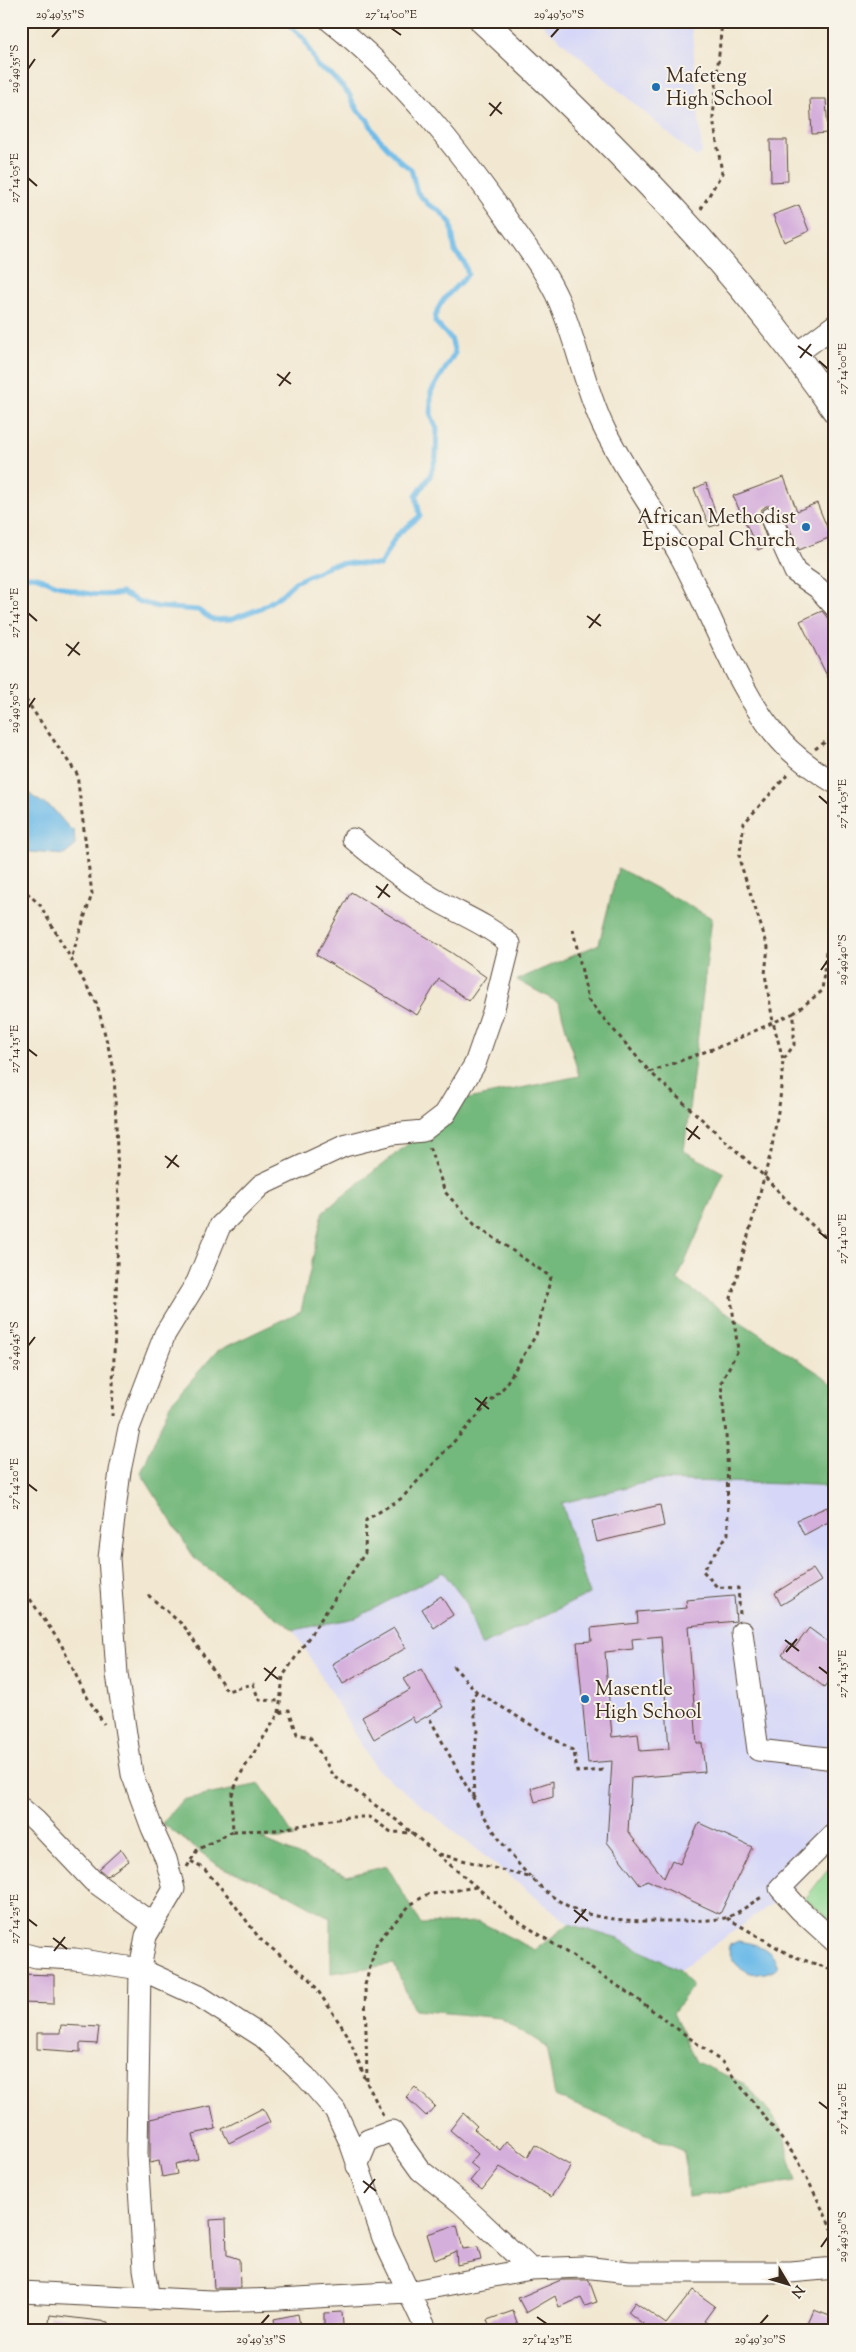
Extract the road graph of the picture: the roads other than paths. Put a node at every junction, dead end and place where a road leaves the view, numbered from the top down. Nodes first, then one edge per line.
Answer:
1 (330, 21) edge
2 (483, 21) edge
3 (835, 325) edge
4 (796, 354) junction
5 (835, 410) edge
6 (771, 518) dead end
7 (835, 607) edge
8 (835, 782) edge
9 (353, 839) dead end
10 (742, 1632) road end
11 (835, 1759) edge
12 (21, 1808) edge
13 (835, 1833) edge
14 (153, 1924) junction
15 (835, 1942) edge
16 (21, 1953) edge
17 (140, 1969) junction
18 (357, 2166) junction
19 (835, 2268) edge
20 (531, 2269) junction
21 (21, 2292) edge
22 (408, 2292) junction
23 (149, 2299) junction
24 (427, 2331) edge

1 - 8 street
2 - 4 main road
3 - 4 street
4 - 5 main road
6 - 7 street
9 - 14 street
10 - 11 street
12 - 14 street
13 - 15 street
14 - 17 street
16 - 17 street
17 - 18 street
17 - 23 street
18 - 20 street
18 - 22 street
19 - 20 street
20 - 22 street
21 - 23 street
22 - 23 street
22 - 24 street

